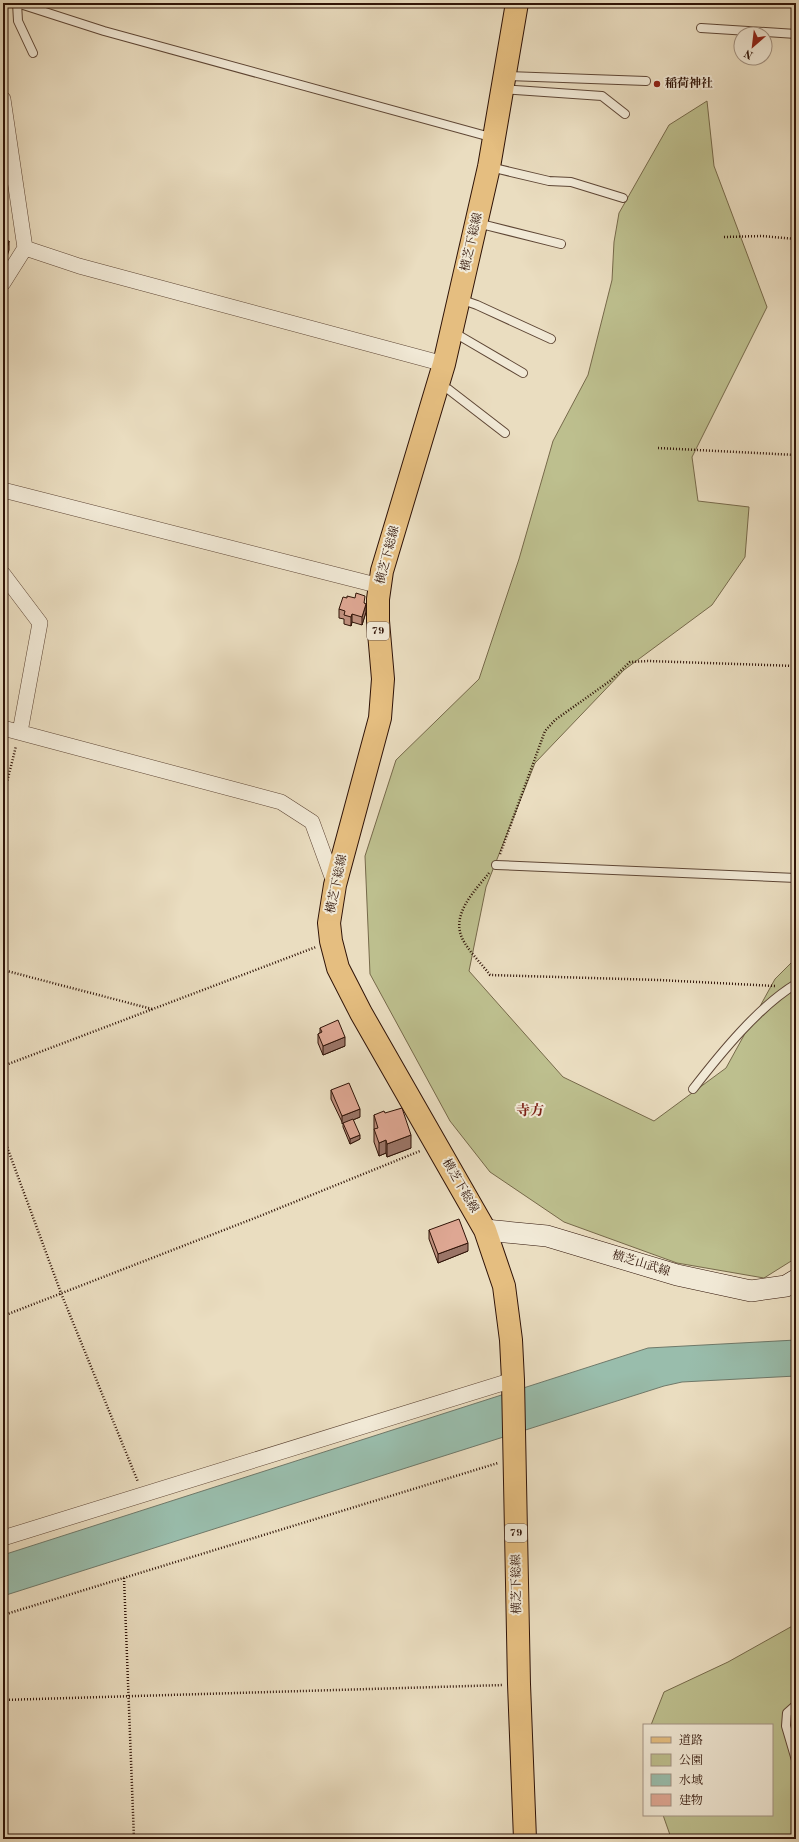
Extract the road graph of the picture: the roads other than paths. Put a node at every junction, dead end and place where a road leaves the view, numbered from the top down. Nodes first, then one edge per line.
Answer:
1 (17, 3) edge
2 (516, 3) edge
3 (701, 28) dead end
4 (796, 34) edge
5 (33, 53) dead end
6 (646, 82) dead end
7 (503, 83) junction
8 (3, 99) edge
9 (626, 114) dead end
10 (494, 138) junction
11 (489, 166) junction
12 (9, 179) edge
13 (623, 198) dead end
14 (476, 222) junction
15 (561, 244) dead end
16 (25, 248) junction
17 (3, 283) edge
18 (459, 298) junction
19 (452, 331) junction
20 (551, 339) dead end
21 (444, 364) junction
22 (523, 373) dead end
23 (438, 386) junction
24 (506, 433) dead end
25 (3, 490) edge
26 (3, 574) edge
27 (380, 586) junction
28 (3, 728) edge
29 (20, 732) junction
30 (496, 865) dead end
31 (796, 878) edge
32 (335, 885) junction
33 (796, 984) edge
34 (693, 1089) dead end
35 (485, 1230) junction
36 (796, 1280) edge
37 (513, 1380) junction
38 (3, 1538) edge
39 (796, 1704) edge
40 (796, 1760) edge
41 (525, 1839) edge

1 - 5 lane
1 - 10 lane
2 - 7 main road, 横芝下総線 / 79
3 - 4 lane
6 - 7 lane
7 - 9 lane
7 - 10 main road, 横芝下総線 / 79
8 - 12 street
10 - 11 main road, 横芝下総線 / 79
11 - 13 lane
11 - 14 main road, 横芝下総線 / 79
12 - 16 street
14 - 15 lane
14 - 18 main road, 横芝下総線 / 79
16 - 17 street
16 - 21 street
18 - 19 main road, 横芝下総線 / 79
18 - 20 lane
19 - 21 main road, 横芝下総線 / 79
19 - 22 lane
21 - 23 main road, 横芝下総線 / 79
23 - 24 lane
23 - 27 main road, 横芝下総線 / 79
25 - 27 street
26 - 29 street
27 - 32 main road, 横芝下総線 / 79
28 - 29 street
29 - 32 street
30 - 31 lane
32 - 35 main road, 横芝下総線 / 79
33 - 34 lane
35 - 36 main road, 横芝山武線
35 - 37 main road, 横芝下総線 / 79
37 - 38 street
37 - 41 main road, 横芝下総線 / 79
39 - 40 lane

